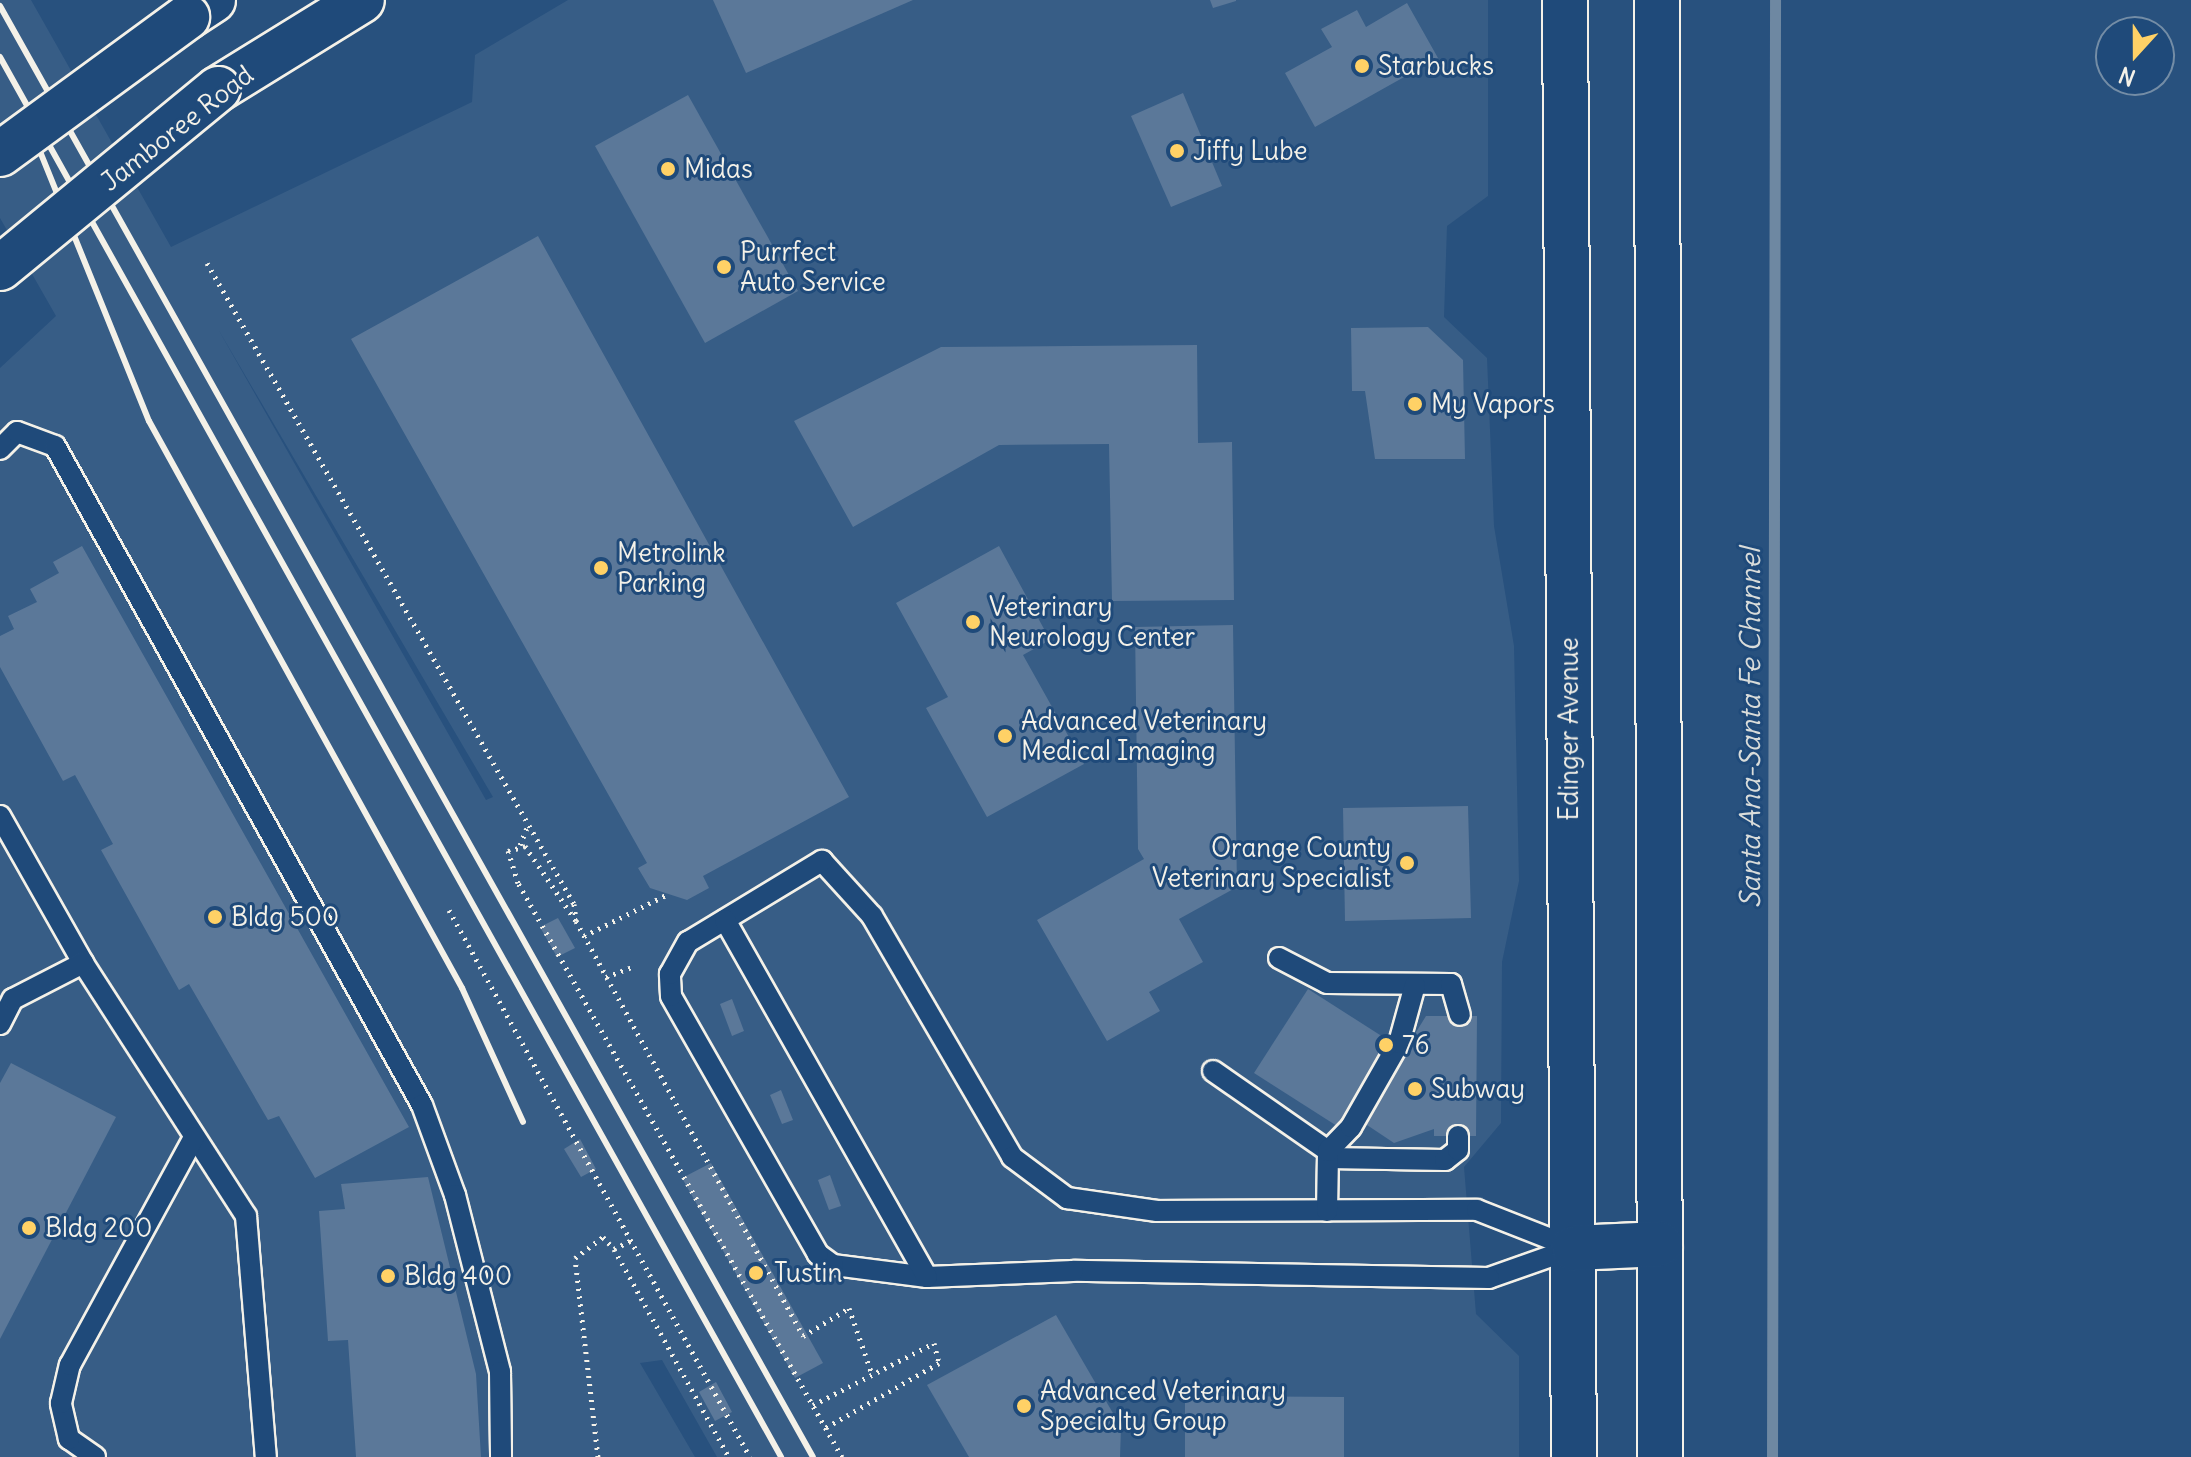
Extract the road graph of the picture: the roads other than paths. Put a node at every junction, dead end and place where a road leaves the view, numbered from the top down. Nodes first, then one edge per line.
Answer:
1 (362, 0) edge
2 (1565, 0) edge
3 (1657, 0) edge
4 (200, 8) edge
5 (0, 154) edge
6 (0, 268) edge
7 (0, 449) edge
8 (0, 816) edge
9 (725, 920) junction
10 (1279, 958) dead end
11 (83, 963) junction
12 (1415, 985) junction
13 (1460, 1015) dead end
14 (0, 1024) edge
15 (1213, 1071) dead end
16 (1458, 1136) dead end
17 (194, 1138) junction
18 (1328, 1155) junction
19 (1327, 1211) junction
20 (1660, 1244) junction
21 (1574, 1248) junction
22 (927, 1277) junction
23 (95, 1457) edge
24 (266, 1457) edge
25 (501, 1457) edge
26 (1574, 1457) edge
27 (1660, 1457) edge

1 - 6 main road, Jamboree Road, bridge
2 - 21 main road, Edinger Avenue
3 - 20 main road
4 - 5 main road, bridge
7 - 25 lane
8 - 11 lane
9 - 19 lane
9 - 22 lane
9 - 22 lane
10 - 12 lane
11 - 14 lane
11 - 17 lane
12 - 13 lane
12 - 18 lane
15 - 18 lane
16 - 18 lane
17 - 23 lane
17 - 24 lane
18 - 19 lane
19 - 21 lane
20 - 21 main road
20 - 27 main road
21 - 22 lane
21 - 26 main road, Edinger Avenue

